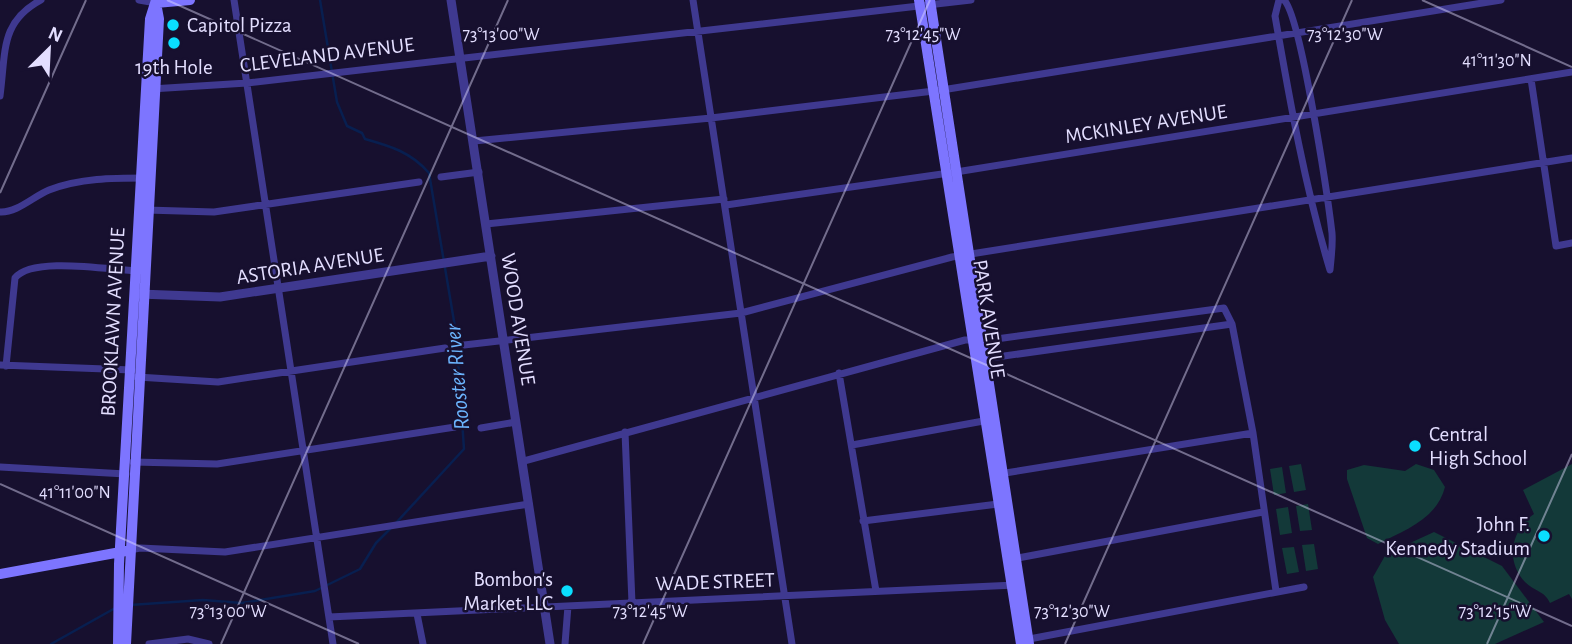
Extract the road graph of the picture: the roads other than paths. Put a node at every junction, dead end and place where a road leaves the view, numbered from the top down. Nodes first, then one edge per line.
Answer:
1 (41, 0) edge
2 (139, 0) edge
3 (190, 0) edge
4 (234, 0) edge
5 (451, 0) edge
6 (693, 0) edge
7 (971, 0) edge
8 (1281, 0) edge
9 (1501, 0) edge
10 (156, 1) edge
11 (925, 4) edge
12 (698, 33) junction
13 (1297, 33) junction
14 (1279, 36) junction
15 (1, 46) edge
16 (459, 57) junction
17 (1572, 72) edge
18 (1531, 79) junction
19 (247, 83) junction
20 (1, 86) edge
21 (150, 90) junction
22 (938, 90) junction
23 (0, 96) edge
24 (1312, 116) junction
25 (711, 118) junction
26 (1294, 119) junction
27 (474, 141) junction
28 (1572, 158) edge
29 (1545, 163) junction
30 (479, 172) junction
31 (951, 173) junction
32 (441, 177) dead end
33 (146, 178) junction
34 (419, 182) dead end
35 (1326, 198) junction
36 (1309, 200) junction
37 (725, 202) junction
38 (266, 204) junction
39 (143, 210) junction
40 (0, 212) edge
41 (486, 224) junction
42 (1572, 243) edge
43 (491, 256) junction
44 (964, 256) junction
45 (140, 271) junction
46 (277, 288) junction
47 (139, 294) junction
48 (741, 313) junction
49 (1232, 324) junction
50 (504, 338) junction
51 (977, 340) junction
52 (464, 345) dead end
53 (445, 348) dead end
54 (980, 359) junction
55 (3, 365) edge
56 (293, 371) junction
57 (839, 373) junction
58 (134, 374) junction
59 (754, 396) junction
60 (989, 420) junction
61 (516, 422) junction
62 (455, 427) dead end
63 (481, 428) dead end
64 (625, 432) junction
65 (1253, 433) junction
66 (852, 445) junction
67 (304, 450) junction
68 (524, 461) junction
69 (129, 462) junction
70 (0, 467) edge
71 (129, 474) junction
72 (998, 474) junction
73 (530, 504) junction
74 (998, 504) junction
75 (1263, 512) junction
76 (863, 520) junction
77 (318, 538) junction
78 (124, 551) junction
79 (1012, 559) junction
80 (0, 574) edge
81 (1015, 584) junction
82 (1304, 587) dead end
83 (876, 591) junction
84 (1276, 591) junction
85 (786, 597) junction
86 (632, 603) junction
87 (568, 606) junction
88 (544, 607) junction
89 (417, 614) junction
90 (329, 617) junction
91 (123, 619) junction
92 (1025, 642) edge
93 (118, 644) edge
94 (126, 644) edge
95 (149, 644) edge
96 (209, 644) edge
97 (333, 644) edge
98 (423, 644) edge
99 (550, 644) edge
100 (565, 644) edge
101 (792, 644) edge

1 - 15 street
2 - 10 street
3 - 10 main road
4 - 19 street
5 - 16 street, WOOD AVENUE
6 - 12 street
7 - 11 street, CLEVELAND AVENUE
8 - 13 street
8 - 14 street
9 - 13 street
10 - 21 main road, BROOKLAWN AVENUE
11 - 12 street, CLEVELAND AVENUE
11 - 22 main road, PARK AVENUE
12 - 16 street, CLEVELAND AVENUE
12 - 25 street
13 - 14 street
13 - 24 street
14 - 22 street
14 - 26 street
15 - 20 street
16 - 19 street, CLEVELAND AVENUE
16 - 27 street, WOOD AVENUE
17 - 18 street, MCKINLEY AVENUE
18 - 24 street, MCKINLEY AVENUE
18 - 29 street
19 - 21 street, CLEVELAND AVENUE
19 - 38 street
20 - 23 street
21 - 33 main road, BROOKLAWN AVENUE
22 - 25 street
22 - 31 main road, PARK AVENUE
24 - 26 street, MCKINLEY AVENUE
24 - 35 street
25 - 27 street
25 - 37 street
26 - 31 street, MCKINLEY AVENUE
26 - 36 street
27 - 30 street, WOOD AVENUE
28 - 29 street
29 - 35 street
29 - 42 street
30 - 32 street
30 - 41 street, WOOD AVENUE
31 - 37 street, MCKINLEY AVENUE
31 - 44 main road, PARK AVENUE
33 - 39 main road, BROOKLAWN AVENUE
33 - 40 street
34 - 38 street
35 - 36 street
35 - 36 street
36 - 44 street
37 - 41 street, MCKINLEY AVENUE
37 - 48 street
38 - 39 street
38 - 46 street
39 - 45 main road, BROOKLAWN AVENUE
41 - 43 street, WOOD AVENUE
43 - 46 street, ASTORIA AVENUE
43 - 50 street, WOOD AVENUE
44 - 48 street
44 - 51 main road, PARK AVENUE
45 - 47 main road, BROOKLAWN AVENUE
45 - 55 street
46 - 47 street, ASTORIA AVENUE
46 - 56 street
47 - 58 main road, BROOKLAWN AVENUE
48 - 50 street
48 - 59 street
49 - 51 street
49 - 54 street
49 - 65 street
50 - 52 street
50 - 61 street, WOOD AVENUE
51 - 54 main road, PARK AVENUE
51 - 57 street
53 - 56 street
54 - 60 main road, PARK AVENUE
55 - 58 street
56 - 58 street
56 - 67 street
57 - 59 street
57 - 66 street
58 - 69 main road, BROOKLAWN AVENUE
59 - 64 street
59 - 85 street
60 - 66 street
60 - 72 main road, PARK AVENUE
61 - 63 street
61 - 68 street, WOOD AVENUE
62 - 67 street
64 - 68 street
64 - 86 street
65 - 72 street
65 - 75 street
66 - 76 street
67 - 69 street
67 - 77 street
68 - 73 street, WOOD AVENUE
69 - 71 main road, BROOKLAWN AVENUE
70 - 71 street
71 - 78 main road, BROOKLAWN AVENUE
72 - 74 main road, PARK AVENUE
72 - 79 main road, PARK AVENUE
73 - 77 street
73 - 88 street, WOOD AVENUE
74 - 76 street
74 - 79 main road, PARK AVENUE
75 - 79 street
75 - 84 street
76 - 83 street
77 - 78 street
77 - 90 street
78 - 80 main road
78 - 91 main road, BROOKLAWN AVENUE
79 - 81 main road, PARK AVENUE
81 - 83 street, WADE STREET
81 - 92 main road, PARK AVENUE
82 - 84 street
83 - 85 street, WADE STREET
84 - 92 street
85 - 86 street, WADE STREET
85 - 101 street
86 - 87 street, WADE STREET
87 - 88 street, WADE STREET
87 - 100 street
88 - 89 street, WADE STREET
88 - 99 street, WOOD AVENUE
89 - 90 street, WADE STREET
89 - 98 street
90 - 97 street
91 - 93 main road, BROOKLAWN AVENUE
91 - 94 main road, BROOKLAWN AVENUE
95 - 96 street

